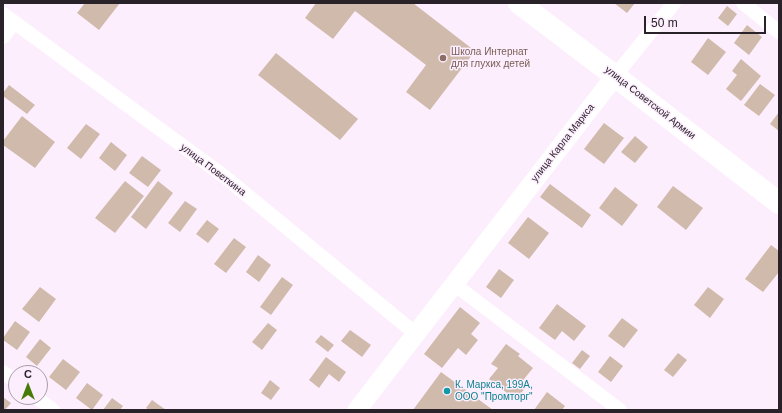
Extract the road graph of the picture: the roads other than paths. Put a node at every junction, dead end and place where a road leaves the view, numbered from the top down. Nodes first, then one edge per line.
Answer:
1 (519, 3) edge
2 (674, 3) edge
3 (743, 3) edge
4 (8, 19) edge
5 (779, 32) edge
6 (3, 37) edge
7 (615, 76) junction
8 (779, 203) edge
9 (454, 284) junction
10 (416, 334) junction
11 (357, 410) edge
12 (620, 410) edge

1 - 7 main road, улица Советской Армии
2 - 7 street, улица Карла Маркса
3 - 5 street
4 - 6 street
4 - 10 street, улица Поветкина
7 - 8 main road, улица Советской Армии
7 - 9 street, улица Карла Маркса
9 - 10 street, улица Карла Маркса
9 - 12 street
10 - 11 street, улица Карла Маркса

